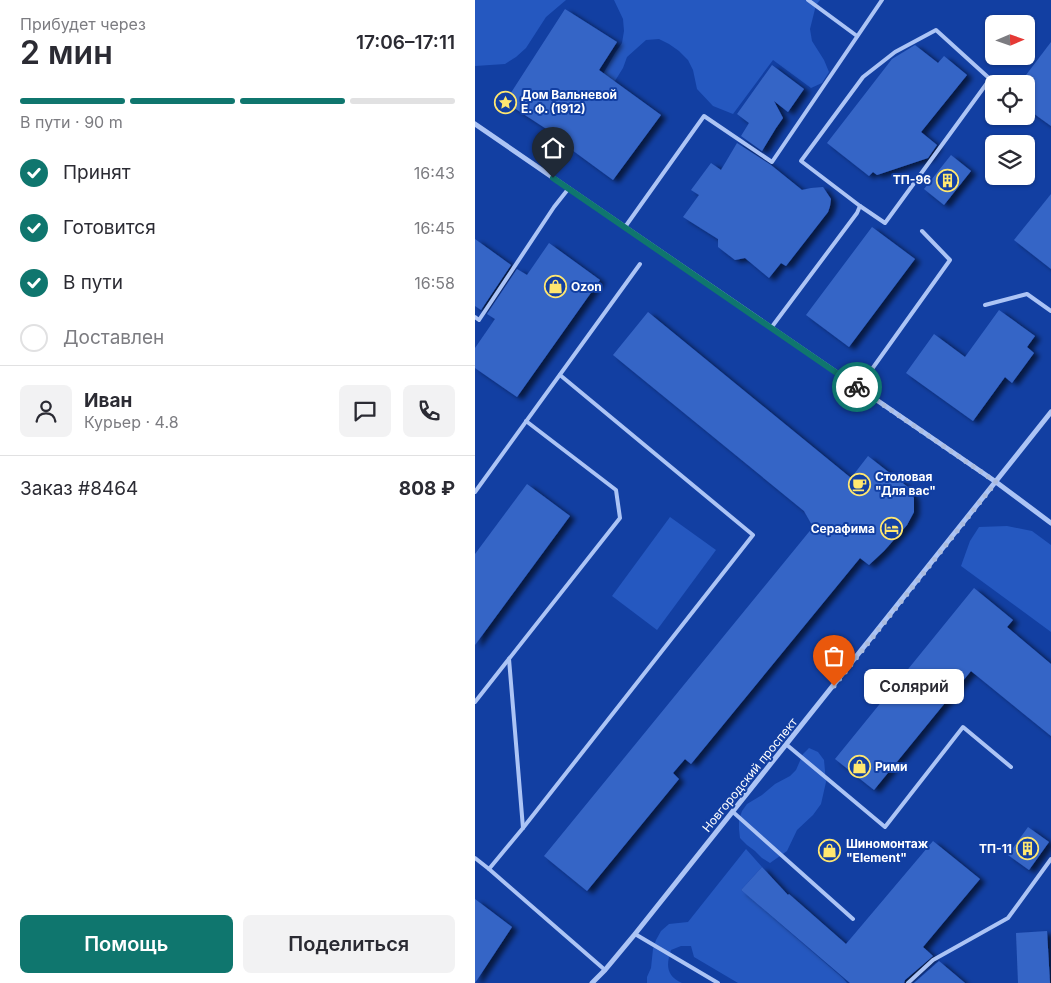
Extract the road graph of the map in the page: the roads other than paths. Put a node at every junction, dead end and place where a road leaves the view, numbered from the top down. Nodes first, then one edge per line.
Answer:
1 (808, 0) edge
2 (882, 0) edge
3 (857, 36) junction
4 (475, 124) edge
5 (569, 188) junction
6 (860, 206) junction
7 (625, 227) junction
8 (922, 231) dead end
9 (640, 264) dead end
10 (985, 305) dead end
11 (1051, 311) edge
12 (477, 318) edge
13 (475, 325) edge
14 (771, 328) junction
15 (560, 375) junction
16 (857, 386) junction
17 (1051, 412) edge
18 (526, 421) junction
19 (996, 482) junction
20 (475, 492) edge
21 (1051, 523) edge
22 (509, 659) junction
23 (475, 702) edge
24 (787, 745) junction
25 (1011, 767) dead end
26 (733, 812) junction
27 (523, 828) junction
28 (475, 858) edge
29 (1051, 859) edge
30 (489, 869) junction
31 (853, 919) dead end
32 (635, 934) junction
33 (605, 970) junction
34 (592, 983) edge
35 (718, 983) edge
36 (908, 983) edge

1 - 3 lane
2 - 3 lane
3 - 7 lane
4 - 5 street
5 - 7 street
5 - 12 lane
6 - 6 lane
6 - 14 lane
7 - 14 street
8 - 16 lane
9 - 15 lane
10 - 11 lane
12 - 13 lane
14 - 16 street
15 - 18 lane
15 - 27 lane
16 - 19 street
17 - 19 street, Новгородский проспект
18 - 20 lane
18 - 22 lane
19 - 21 street
19 - 24 street, Новгородский проспект
22 - 23 lane
22 - 27 lane
24 - 25 lane
24 - 26 street, Новгородский проспект
26 - 31 lane
26 - 32 street, Новгородский проспект
27 - 30 lane
28 - 30 lane
29 - 36 lane
30 - 33 lane
32 - 33 street, Новгородский проспект
32 - 35 lane
33 - 34 street, Новгородский проспект

